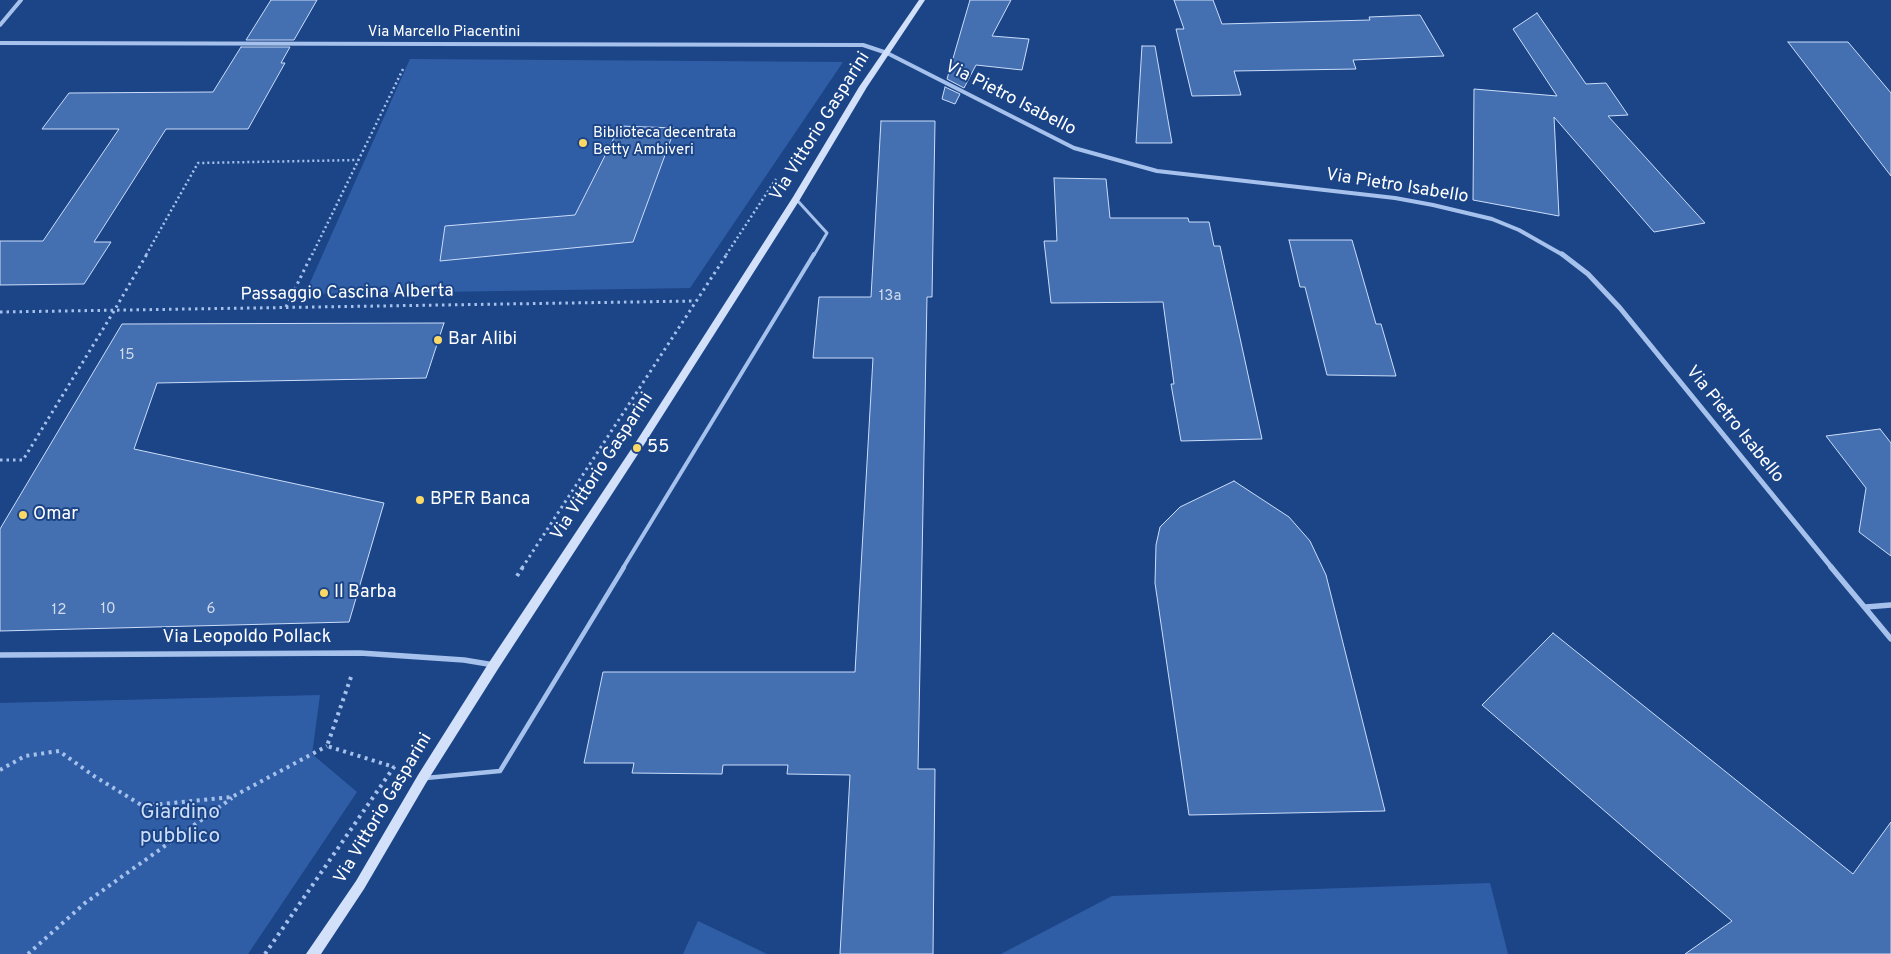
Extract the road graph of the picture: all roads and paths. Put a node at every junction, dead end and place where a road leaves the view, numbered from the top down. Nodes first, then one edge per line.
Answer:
1 (21, 0) edge
2 (922, 0) edge
3 (0, 25) edge
4 (0, 43) edge
5 (415, 44) junction
6 (887, 53) junction
7 (358, 160) junction
8 (777, 177) dead end
9 (796, 200) junction
10 (695, 301) junction
11 (286, 308) junction
12 (114, 311) junction
13 (0, 312) edge
14 (0, 460) edge
15 (512, 584) dead end
16 (1891, 606) edge
17 (1866, 608) junction
18 (1891, 639) edge
19 (360, 653) junction
20 (0, 655) edge
21 (494, 665) junction
22 (327, 746) junction
23 (399, 759) dead end
24 (394, 768) junction
25 (0, 770) edge
26 (422, 779) junction
27 (232, 797) junction
28 (28, 954) edge
29 (265, 954) edge
30 (313, 954) edge

1 - 3 street
2 - 6 street, Via Vittorio Gasparini
4 - 5 street, Via Marcello Piacentini
5 - 6 street, Via Marcello Piacentini
5 - 7 path
6 - 9 street, Via Vittorio Gasparini
6 - 17 street, Via Pietro Isabello
7 - 11 path
7 - 12 path
8 - 10 path
9 - 21 street, Via Vittorio Gasparini
9 - 26 lane
10 - 11 path, Passaggio Cascina Alberta
10 - 15 path
11 - 12 path, Passaggio Cascina Alberta
12 - 13 path, Passaggio Cascina Alberta
12 - 14 path
16 - 17 street
17 - 18 street, Via Pietro Isabello
19 - 20 street, Via Leopoldo Pollack
19 - 21 street, Via Leopoldo Pollack
19 - 22 path
21 - 26 street, Via Vittorio Gasparini
22 - 24 path
22 - 27 path
23 - 24 path
24 - 29 path
25 - 27 path
26 - 30 street, Via Vittorio Gasparini
27 - 28 path

